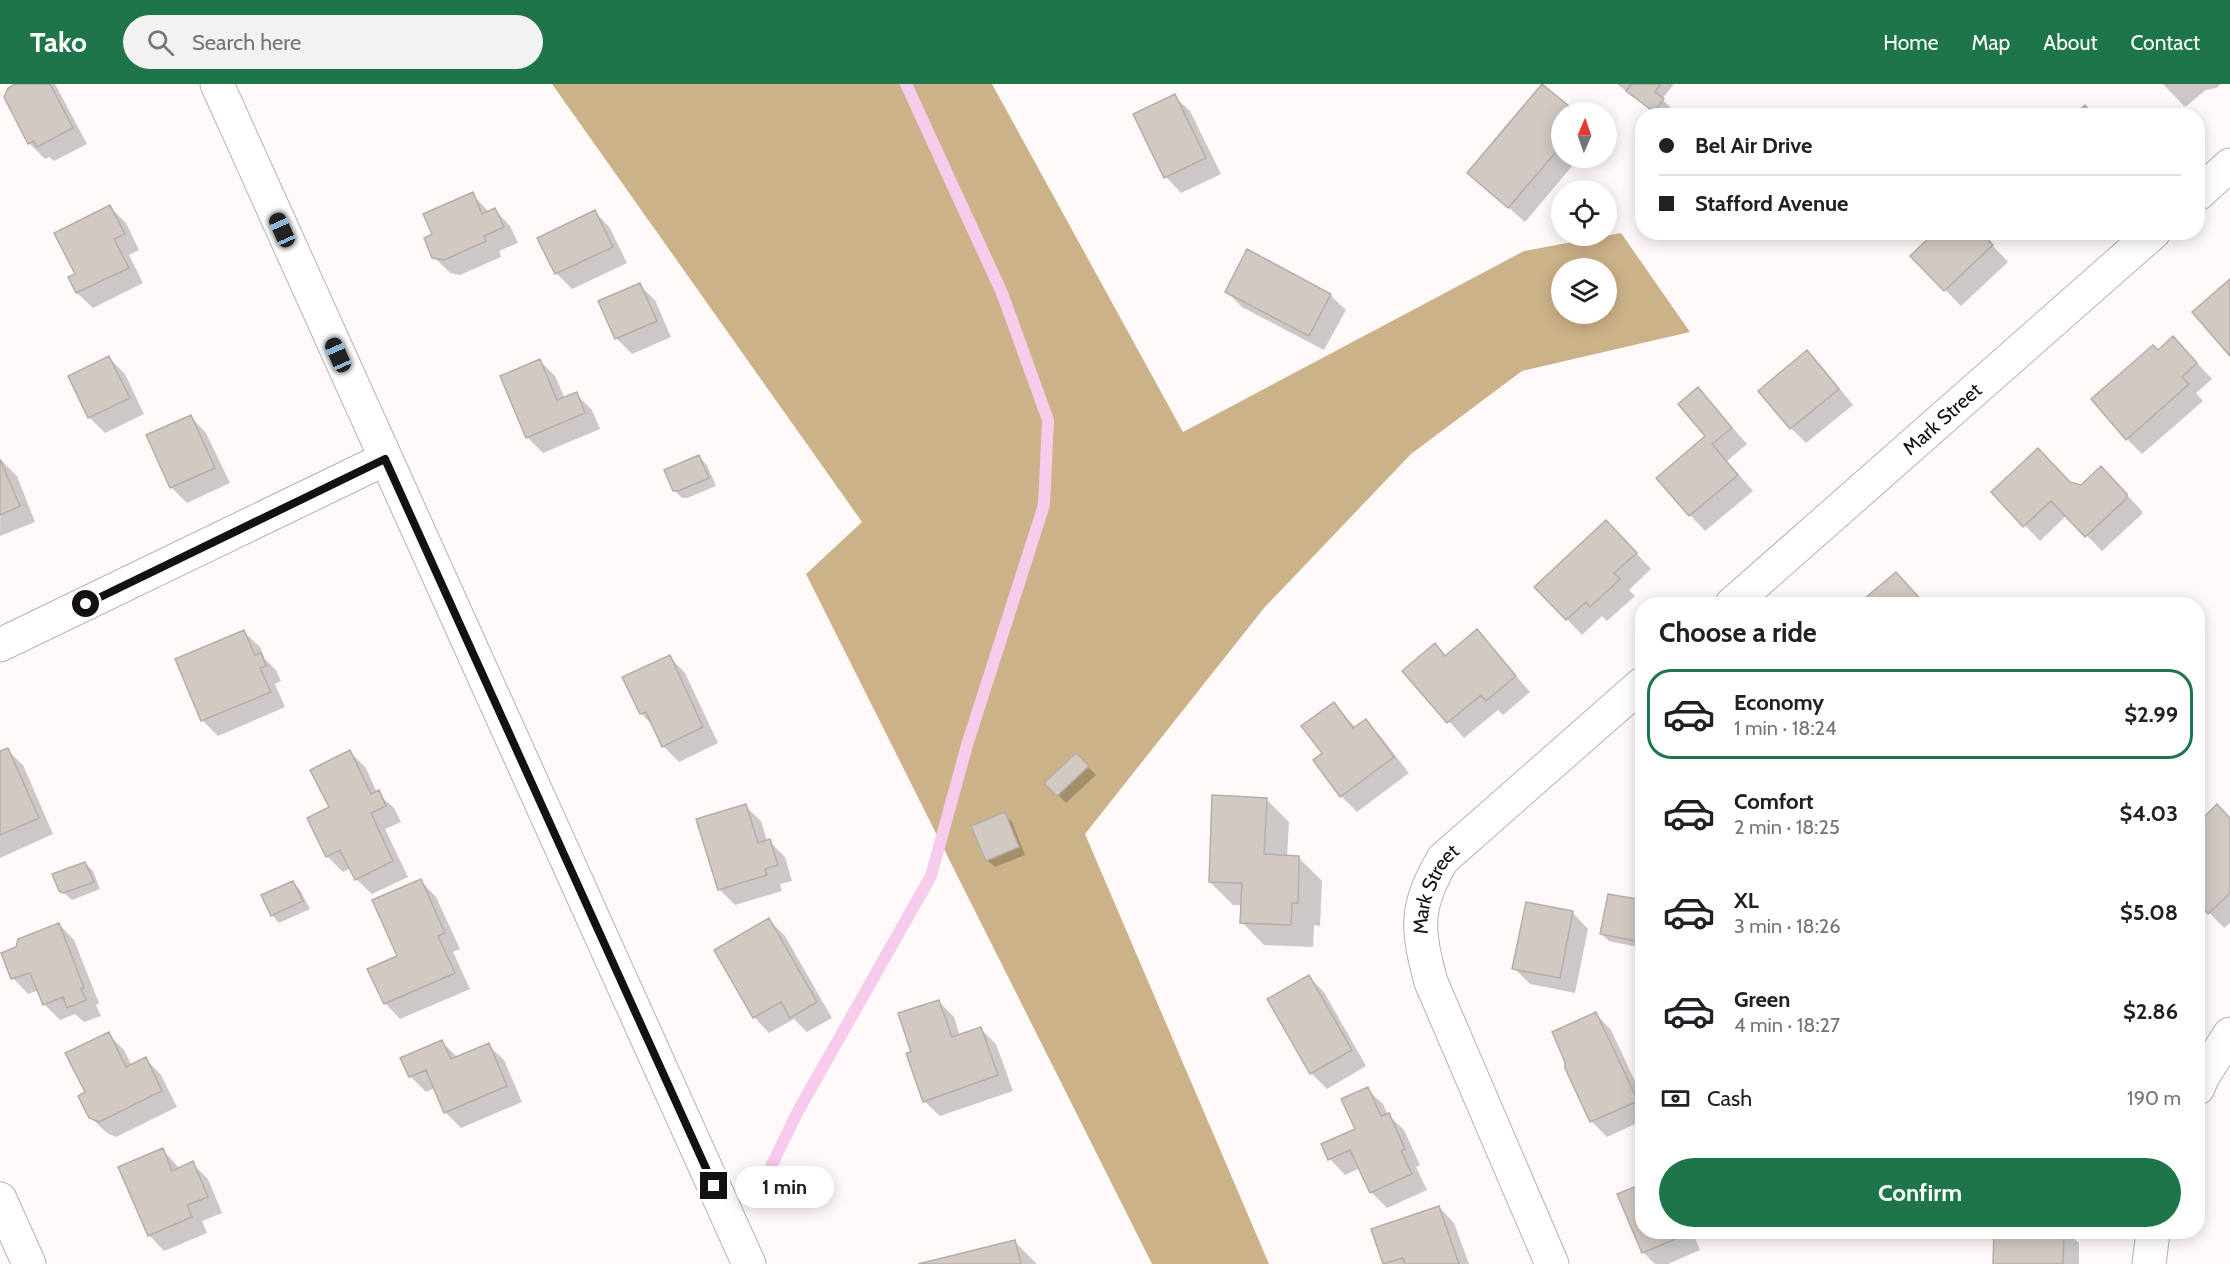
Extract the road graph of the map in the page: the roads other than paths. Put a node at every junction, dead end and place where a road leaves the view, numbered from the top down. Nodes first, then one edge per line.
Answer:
1 (217, 84) edge
2 (2230, 165) edge
3 (2205, 188) edge
4 (2145, 240) edge
5 (385, 459) junction
6 (1740, 597) edge
7 (0, 645) edge
8 (1635, 690) edge
9 (2230, 1034) edge
10 (2205, 1073) edge
11 (0, 1198) edge
12 (2152, 1239) edge
13 (29, 1264) edge
14 (748, 1264) edge
15 (1552, 1264) edge
16 (2149, 1264) edge

1 - 5 street
2 - 3 street
4 - 6 street, Mark Street
5 - 7 street
5 - 14 street
8 - 15 street, Mark Street
9 - 10 street
11 - 13 street
12 - 16 street

